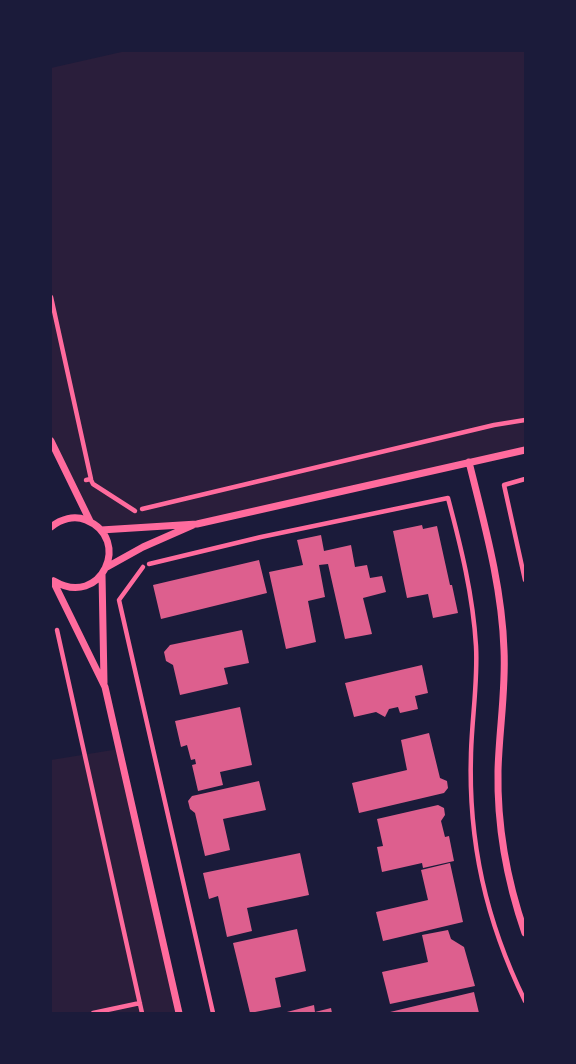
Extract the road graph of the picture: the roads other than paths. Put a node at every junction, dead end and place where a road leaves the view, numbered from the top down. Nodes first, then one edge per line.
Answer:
1 (51, 441) edge
2 (525, 450) edge
3 (469, 462) junction
4 (90, 522) junction
5 (197, 524) junction
6 (51, 527) edge
7 (101, 530) junction
8 (104, 570) junction
9 (52, 580) edge
10 (104, 687) junction
11 (525, 933) edge
12 (178, 1013) edge

1 - 4 street
2 - 3 street
3 - 5 street
3 - 11 street
4 - 6 street
4 - 7 street
5 - 7 street
5 - 8 street
7 - 8 street
8 - 9 street
8 - 10 street
9 - 10 street
10 - 12 street

